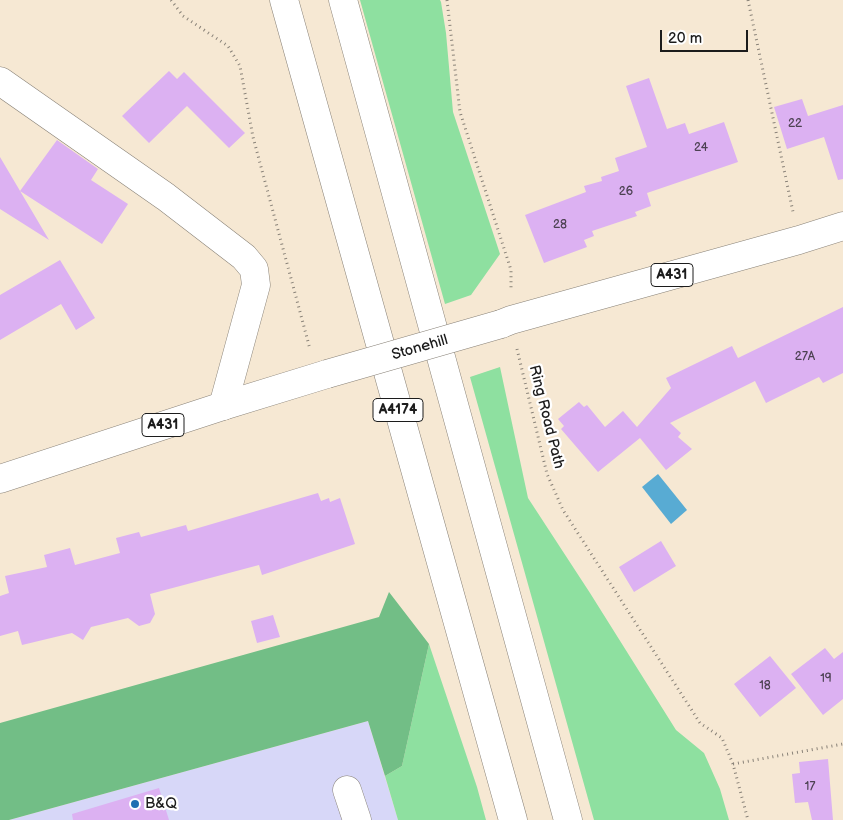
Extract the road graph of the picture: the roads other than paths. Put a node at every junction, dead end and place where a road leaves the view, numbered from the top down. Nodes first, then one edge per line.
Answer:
1 (284, 0) edge
2 (343, 0) edge
3 (0, 81) edge
4 (843, 226) edge
5 (222, 406) junction
6 (0, 479) edge
7 (347, 790) dead end
8 (357, 820) edge
9 (513, 820) edge
10 (568, 820) edge

1 - 9 main road, A4174
2 - 10 main road
3 - 5 main road
4 - 5 main road, Stonehill / A431, bridge
5 - 6 main road, Stonehill / A431
7 - 8 main road

